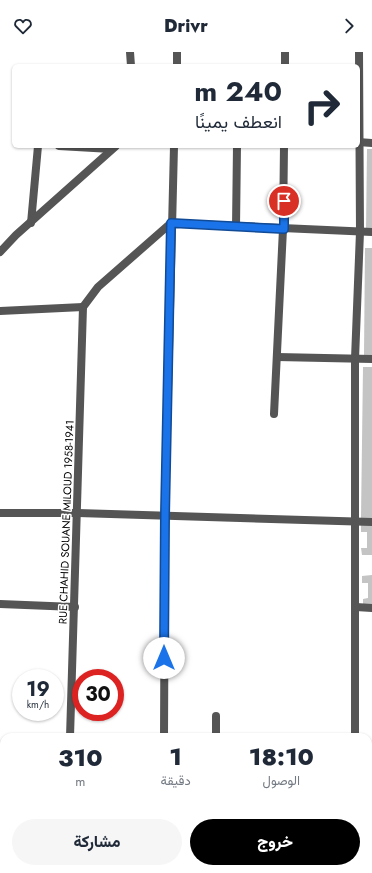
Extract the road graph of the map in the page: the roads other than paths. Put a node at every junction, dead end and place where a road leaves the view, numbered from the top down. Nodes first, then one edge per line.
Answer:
1 (130, 52) edge
2 (177, 52) edge
3 (285, 52) edge
4 (359, 52) edge
5 (131, 64) edge
6 (177, 64) edge
7 (285, 64) edge
8 (359, 64) edge
9 (360, 142) edge
10 (372, 143) edge
11 (38, 148) edge
12 (114, 148) edge
13 (174, 148) edge
14 (237, 148) edge
15 (284, 148) edge
16 (358, 148) edge
17 (31, 223) junction
18 (171, 223) junction
19 (236, 227) junction
20 (284, 229) junction
21 (360, 232) junction
22 (372, 232) edge
23 (0, 252) edge
24 (83, 308) junction
25 (0, 311) edge
26 (277, 357) junction
27 (355, 359) junction
28 (372, 359) edge
29 (274, 414) dead end
30 (0, 513) edge
31 (78, 513) junction
32 (165, 515) junction
33 (356, 522) junction
34 (372, 522) edge
35 (0, 604) edge
36 (75, 607) junction
37 (356, 608) junction
38 (372, 608) edge
39 (216, 716) dead end
40 (70, 733) edge
41 (164, 733) edge
42 (216, 733) edge
43 (355, 733) edge

1 - 5 street
2 - 6 street
3 - 7 street
4 - 8 street
9 - 10 street
11 - 17 street
12 - 17 street
13 - 18 street
14 - 19 street
15 - 20 street
16 - 21 street
17 - 23 street
18 - 19 street
18 - 24 street
18 - 32 street
19 - 20 street
20 - 21 street
20 - 26 street
21 - 22 street
21 - 27 street
24 - 25 street
24 - 31 street, RUE CHAHID SOUANE MILOUD 1958-1941
26 - 27 street
26 - 29 street
27 - 28 street
27 - 33 street
30 - 31 street
31 - 32 street
31 - 36 street, RUE CHAHID SOUANE MILOUD 1958-1941
32 - 33 street
32 - 41 street
33 - 34 street
33 - 37 street
35 - 36 street
36 - 40 street, RUE CHAHID SOUANE MILOUD 1958-1941
37 - 38 street
37 - 43 street
39 - 42 street

